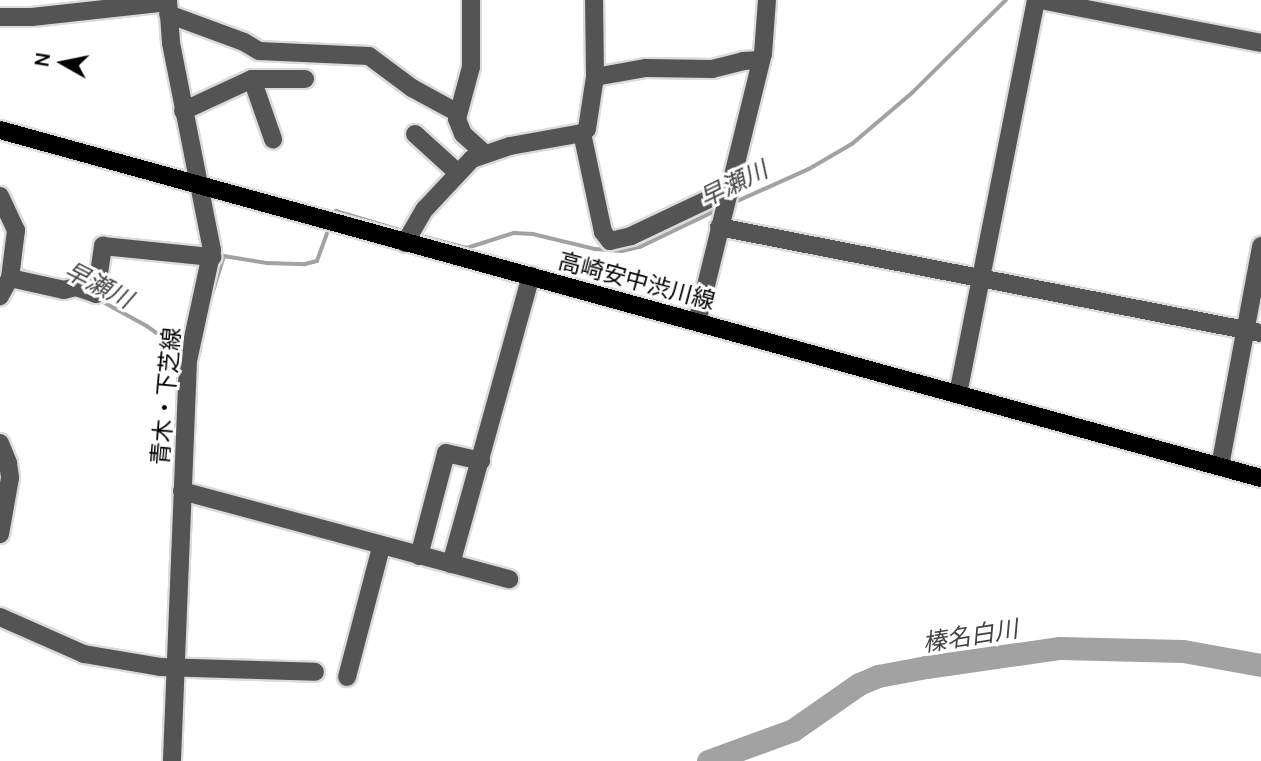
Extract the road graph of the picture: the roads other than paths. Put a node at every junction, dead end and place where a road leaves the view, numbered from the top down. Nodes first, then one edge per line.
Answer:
1 (471, 0) edge
2 (594, 0) edge
3 (767, 0) edge
4 (1038, 0) edge
5 (168, 5) edge
6 (1, 13) edge
7 (1261, 43) edge
8 (760, 60) junction
9 (595, 77) junction
10 (252, 79) junction
11 (305, 79) dead end
12 (183, 111) junction
13 (458, 113) junction
14 (0, 130) edge
15 (582, 133) junction
16 (415, 134) dead end
17 (273, 139) dead end
18 (485, 154) junction
19 (458, 173) junction
20 (197, 184) junction
21 (727, 193) junction
22 (0, 197) edge
23 (720, 223) junction
24 (405, 243) junction
25 (1261, 246) edge
26 (212, 257) junction
27 (11, 271) junction
28 (531, 276) junction
29 (982, 279) junction
30 (0, 296) edge
31 (697, 322) junction
32 (1254, 332) edge
33 (958, 394) junction
34 (0, 443) edge
35 (481, 461) junction
36 (1220, 466) junction
37 (1261, 478) edge
38 (181, 491) junction
39 (0, 534) edge
40 (382, 547) junction
41 (419, 556) junction
42 (452, 564) junction
43 (509, 579) dead end
44 (0, 617) edge
45 (175, 668) junction
46 (315, 672) dead end
47 (347, 677) dead end
48 (172, 761) edge

1 - 13 street
2 - 9 street
3 - 8 street
4 - 7 street
4 - 29 street
5 - 6 street
5 - 12 street, 青木・下芝線
5 - 13 street
8 - 9 street
8 - 21 street
9 - 15 street
10 - 11 street
10 - 12 street
10 - 17 street
12 - 20 street, 青木・下芝線
13 - 18 street
14 - 20 main road, 高崎安中渋川線
15 - 18 street
15 - 21 street
16 - 19 street
18 - 19 street
19 - 24 street
20 - 24 main road, 高崎安中渋川線
20 - 26 street, 青木・下芝線
21 - 23 street
22 - 27 street
23 - 29 street
23 - 31 street
24 - 28 main road, 高崎安中渋川線
25 - 32 street
26 - 27 street
26 - 38 street, 青木・下芝線
27 - 30 street
28 - 31 main road, 高崎安中渋川線
28 - 35 street
29 - 32 street
29 - 33 street
31 - 33 main road, 高崎安中渋川線
32 - 36 street
33 - 36 main road, 高崎安中渋川線
34 - 39 street
35 - 41 street
35 - 42 street
36 - 37 main road, 高崎安中渋川線
38 - 40 street
38 - 45 street, 青木・下芝線
40 - 41 street
40 - 47 street
41 - 42 street
42 - 43 street
44 - 45 street
45 - 46 street
45 - 48 street, 青木・下芝線

